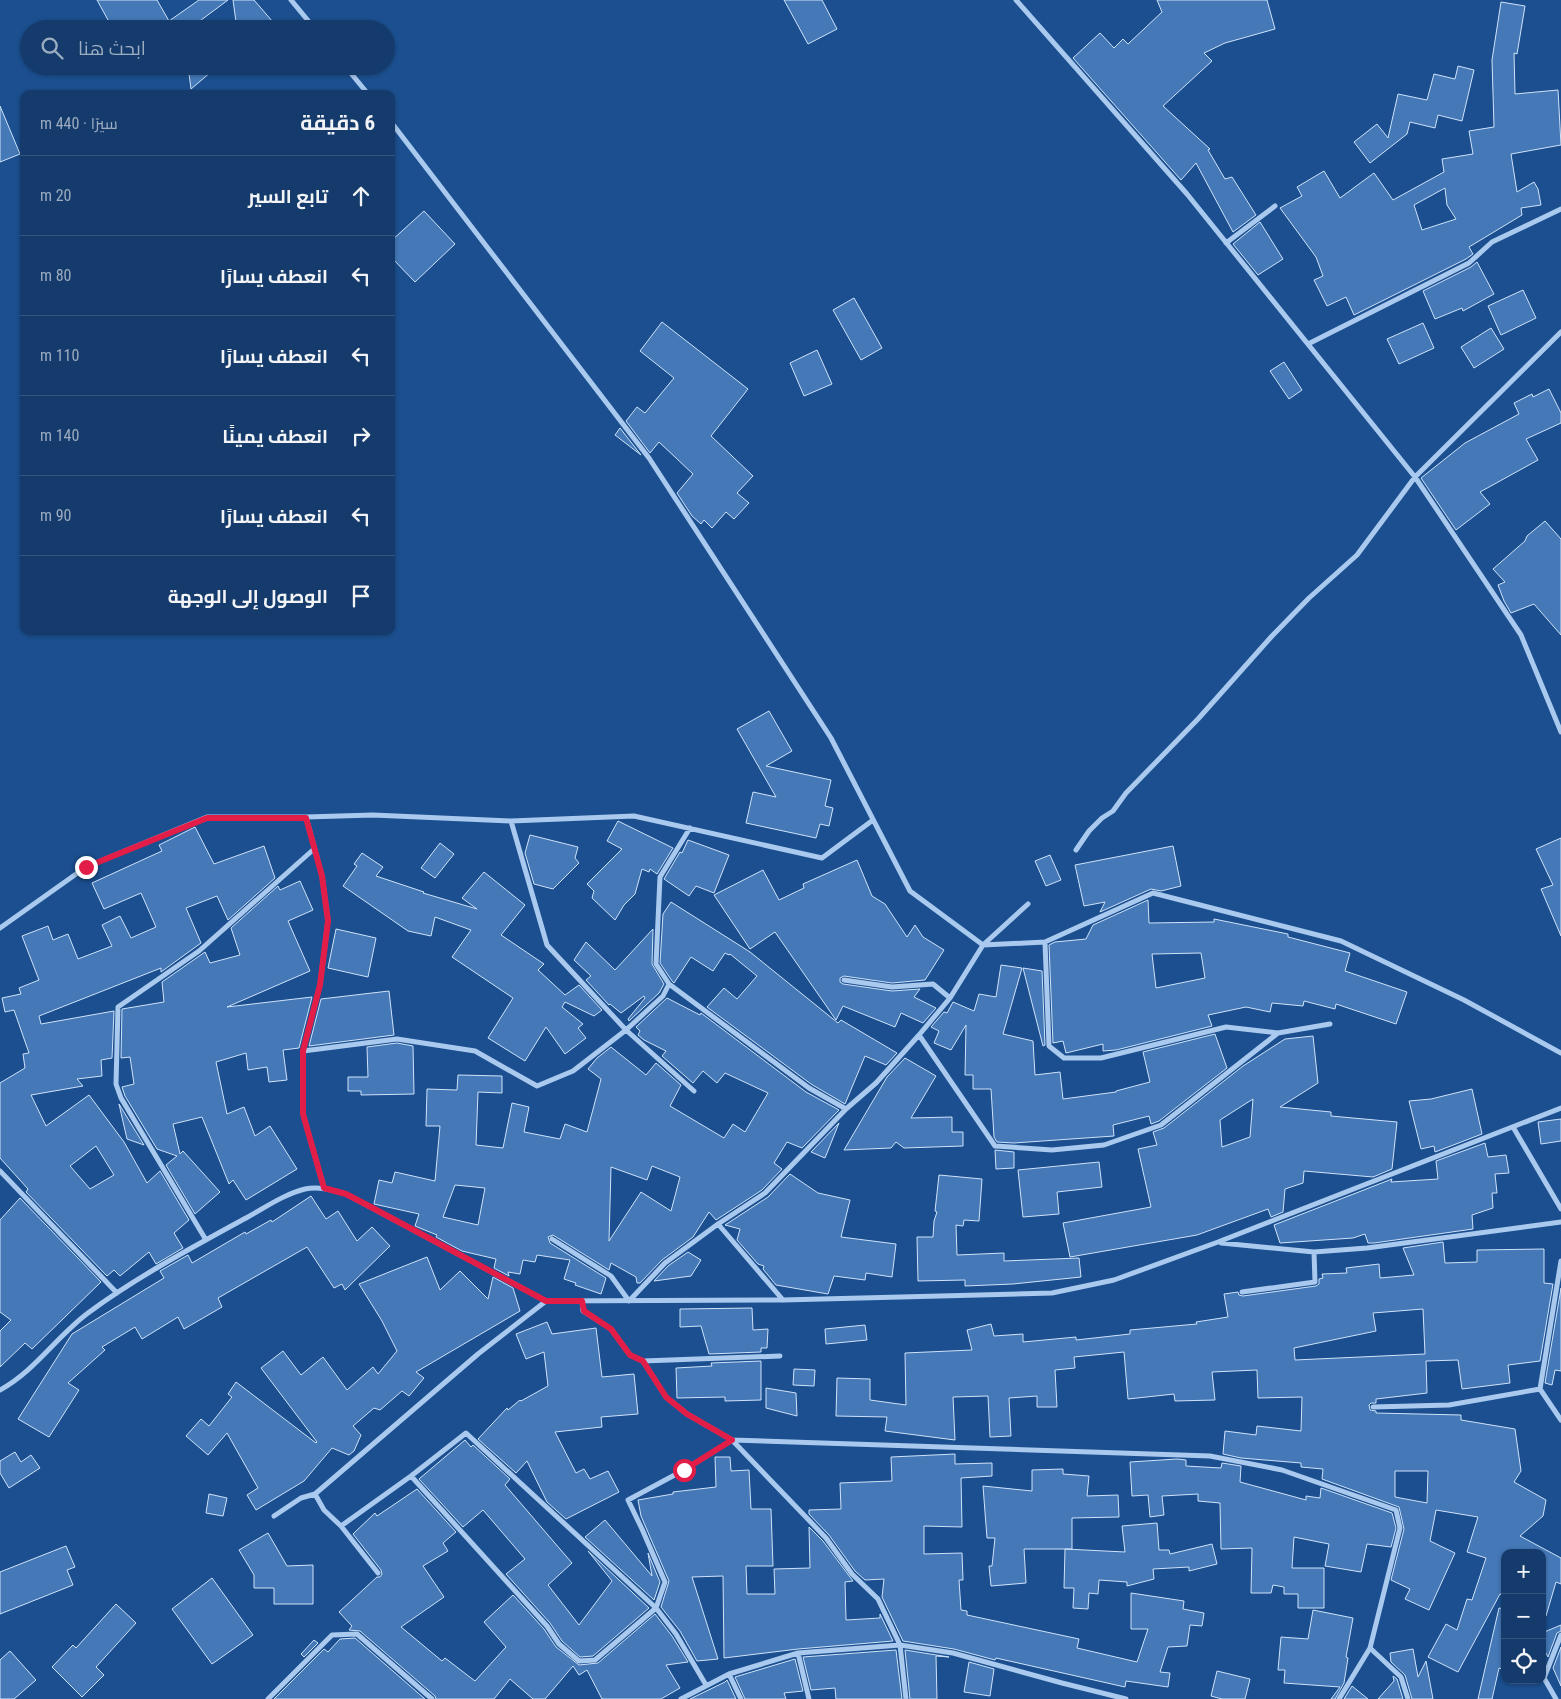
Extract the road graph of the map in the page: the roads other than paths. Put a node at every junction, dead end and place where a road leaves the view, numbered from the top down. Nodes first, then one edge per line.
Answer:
1 (291, 0) edge
2 (1016, 0) edge
3 (308, 20) edge
4 (352, 75) edge
5 (365, 90) edge
6 (395, 127) edge
7 (1275, 206) dead end
8 (1561, 209) edge
9 (1226, 243) junction
10 (1561, 332) edge
11 (1308, 344) junction
12 (1415, 477) junction
13 (1561, 732) edge
14 (306, 818) junction
15 (511, 820) junction
16 (873, 820) junction
17 (690, 828) junction
18 (314, 849) junction
19 (1076, 850) dead end
20 (1028, 904) dead end
21 (0, 928) edge
22 (1045, 942) junction
23 (983, 945) junction
24 (844, 980) dead end
25 (669, 984) junction
26 (950, 998) junction
27 (1330, 1024) dead end
28 (626, 1030) junction
29 (1278, 1033) junction
30 (919, 1035) junction
31 (303, 1051) junction
32 (1561, 1053) edge
33 (694, 1091) dead end
34 (1561, 1108) edge
35 (846, 1109) junction
36 (1513, 1127) junction
37 (0, 1171) edge
38 (324, 1188) junction
39 (1561, 1209) edge
40 (1561, 1222) edge
41 (718, 1224) junction
42 (552, 1239) dead end
43 (206, 1240) junction
44 (1218, 1242) junction
45 (1314, 1252) junction
46 (1561, 1261) edge
47 (1242, 1292) dead end
48 (117, 1293) junction
49 (783, 1300) junction
50 (546, 1301) junction
51 (582, 1301) junction
52 (629, 1301) junction
53 (780, 1356) dead end
54 (643, 1361) junction
55 (1540, 1389) junction
56 (0, 1390) edge
57 (1373, 1407) dead end
58 (1561, 1420) edge
59 (732, 1440) junction
60 (411, 1476) junction
61 (316, 1494) junction
62 (274, 1516) dead end
63 (341, 1526) junction
64 (378, 1573) dead end
65 (656, 1608) junction
66 (1561, 1635) edge
67 (900, 1645) junction
68 (1370, 1648) junction
69 (798, 1654) junction
70 (729, 1674) junction
71 (706, 1685) junction
72 (268, 1699) edge
73 (432, 1699) edge
74 (681, 1699) edge
75 (741, 1699) edge
76 (809, 1699) edge
77 (906, 1699) edge
78 (1126, 1699) edge
79 (1340, 1699) edge
80 (1408, 1699) edge
81 (1556, 1699) edge

1 - 3 street
2 - 9 street
4 - 5 street
6 - 16 street
7 - 9 street
8 - 11 street
9 - 11 street
10 - 12 street
11 - 12 street
12 - 13 street
12 - 19 street
14 - 15 street
14 - 18 street
14 - 21 street
15 - 17 street
15 - 28 street
16 - 17 street
16 - 23 street
17 - 25 street
18 - 31 street
18 - 43 street
20 - 23 street
22 - 23 street
22 - 29 street
22 - 32 street
23 - 26 street
24 - 26 street
25 - 28 street
25 - 35 street
26 - 30 street
27 - 29 street
28 - 31 street
28 - 33 street
29 - 30 street
30 - 35 street
31 - 38 street
34 - 36 street
35 - 41 street
36 - 39 street
36 - 44 street
37 - 48 street
38 - 43 street
38 - 50 street
40 - 45 street
41 - 49 street
41 - 52 street
42 - 52 street
43 - 48 street
44 - 45 street
44 - 49 street
45 - 47 street
46 - 55 street
48 - 56 street
49 - 52 street
50 - 51 street
50 - 61 street
51 - 52 street
51 - 54 street
53 - 54 street
54 - 59 street
55 - 57 street
55 - 58 street
59 - 65 street
59 - 67 street
59 - 68 street
60 - 63 street
60 - 65 street
60 - 65 street
61 - 62 street
61 - 63 street
63 - 64 street
65 - 71 street
66 - 81 street
67 - 69 street
67 - 77 street
67 - 78 street
68 - 79 street
68 - 80 street
69 - 70 street
69 - 76 street
70 - 71 street
70 - 75 street
71 - 74 street
72 - 73 street

